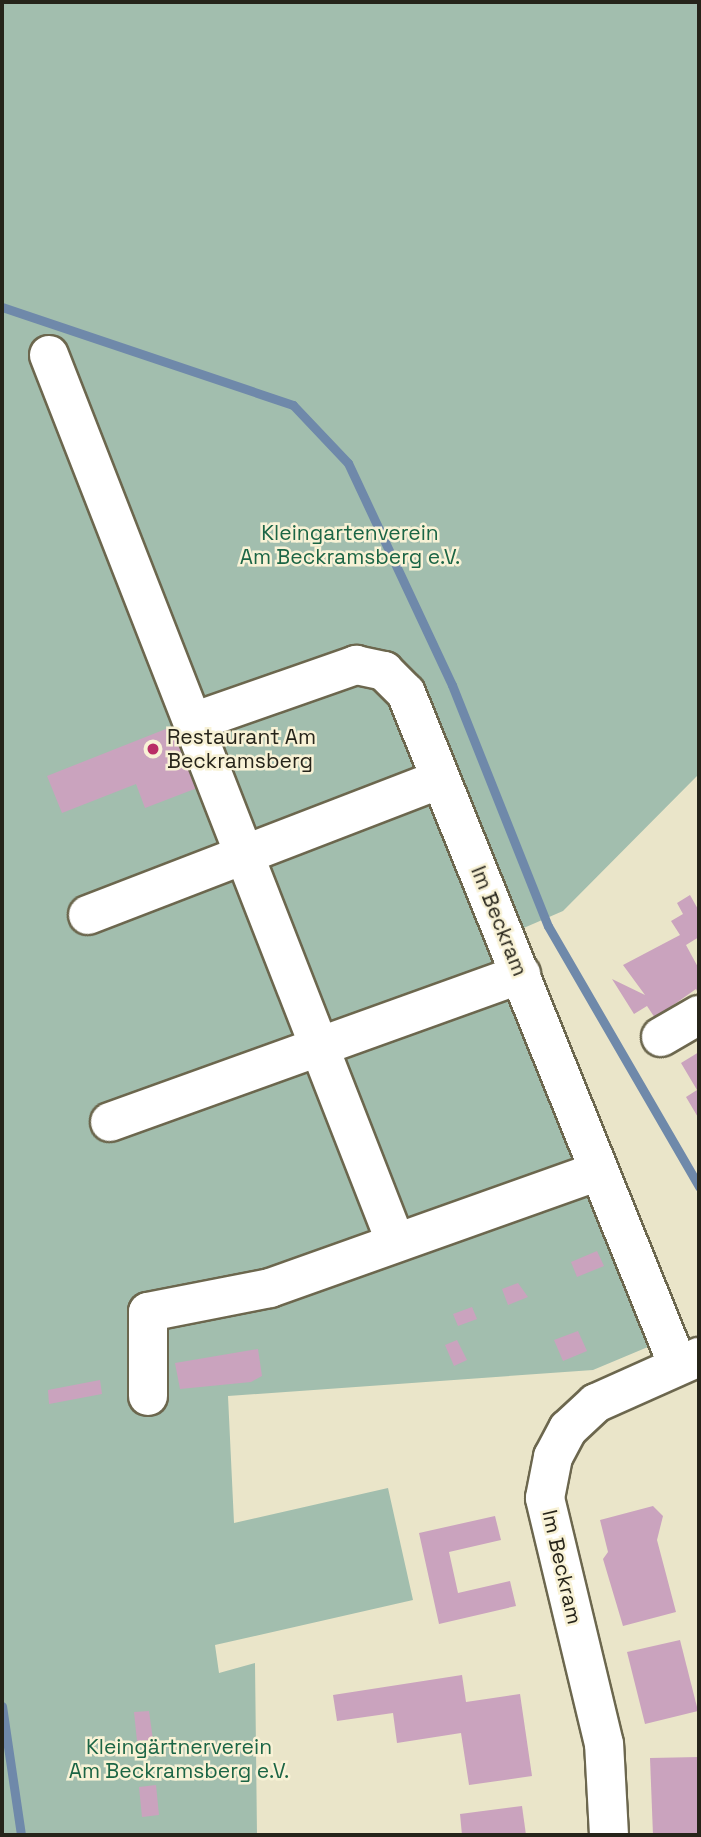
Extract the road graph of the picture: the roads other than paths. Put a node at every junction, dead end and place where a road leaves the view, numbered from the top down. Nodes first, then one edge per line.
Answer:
1 (49, 355) dead end
2 (196, 721) junction
3 (440, 779) junction
4 (247, 854) junction
5 (88, 915) dead end
6 (521, 974) junction
7 (699, 1015) edge
8 (661, 1037) dead end
9 (322, 1048) junction
10 (110, 1122) dead end
11 (599, 1171) junction
12 (396, 1243) junction
13 (688, 1360) edge
14 (148, 1396) dead end
15 (609, 1835) edge

1 - 2 street
2 - 3 street, Im Beckram
2 - 4 street
3 - 4 street
3 - 6 street, Im Beckram
4 - 5 street
4 - 9 street
6 - 9 street
6 - 11 street, Im Beckram
7 - 8 street
9 - 10 street
9 - 12 street
11 - 12 street
11 - 13 street, Im Beckram
12 - 14 street
13 - 15 street, Im Beckram

